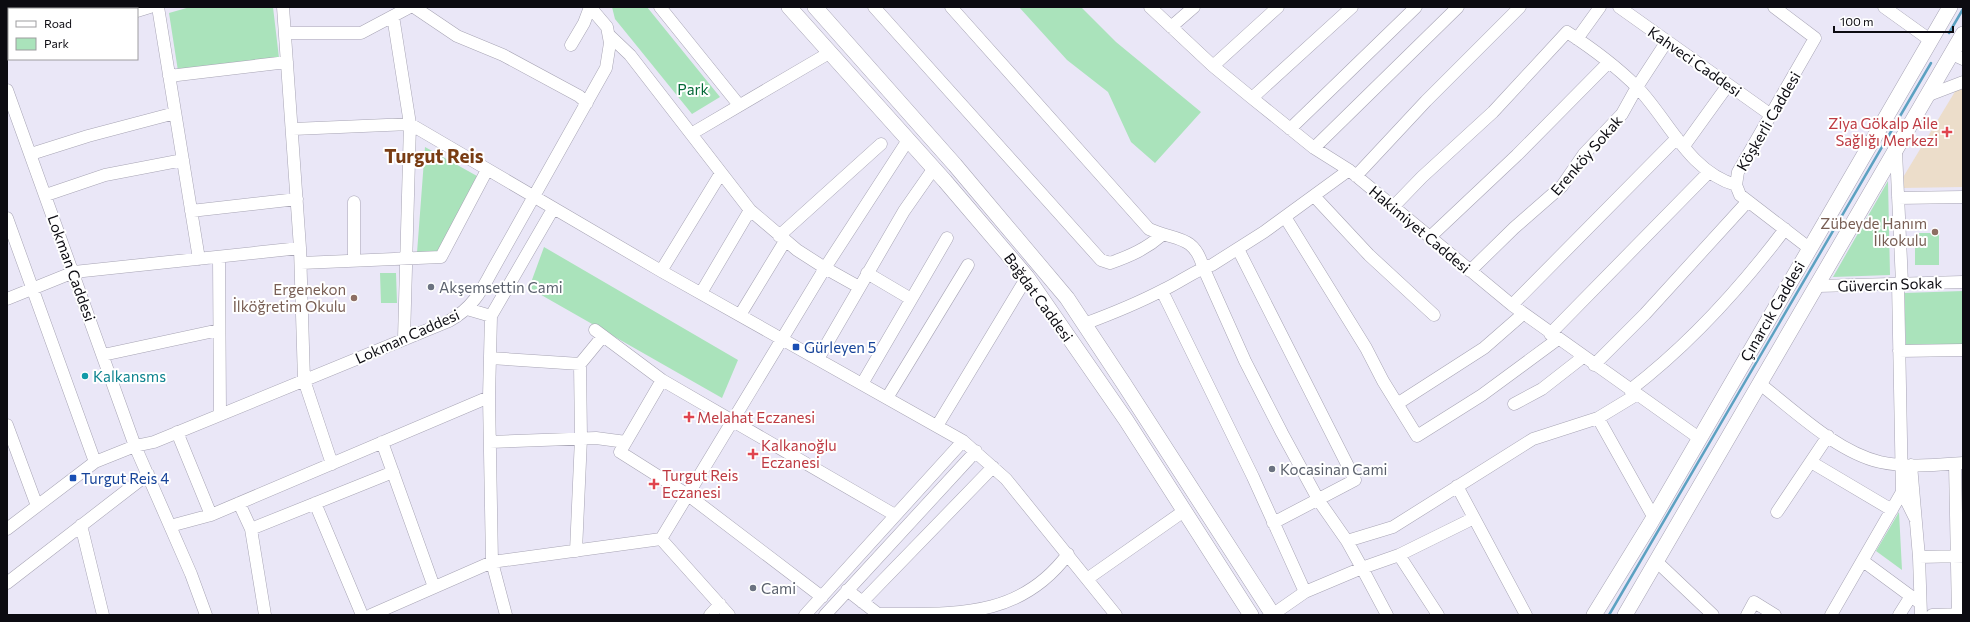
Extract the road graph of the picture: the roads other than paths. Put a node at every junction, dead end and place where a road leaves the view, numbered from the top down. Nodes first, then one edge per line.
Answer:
1 (150, 7) edge
2 (158, 7) edge
3 (283, 7) edge
4 (410, 7) edge
5 (414, 7) edge
6 (590, 7) edge
7 (660, 7) edge
8 (789, 7) edge
9 (815, 7) edge
10 (874, 7) edge
11 (951, 7) edge
12 (1150, 7) edge
13 (1194, 7) edge
14 (1278, 7) edge
15 (1352, 7) edge
16 (1416, 7) edge
17 (1458, 7) edge
18 (1520, 7) edge
19 (1600, 7) edge
20 (1619, 7) edge
21 (1774, 7) edge
22 (1884, 7) edge
23 (1950, 7) edge
24 (138, 11) edge
25 (393, 16) junction
26 (1171, 27) junction
27 (285, 33) junction
28 (609, 35) junction
29 (1577, 38) junction
30 (1930, 40) junction
31 (1667, 42) junction
32 (571, 45) dead end
33 (1960, 48) edge
34 (829, 53) junction
35 (287, 62) junction
36 (1608, 63) junction
37 (1213, 66) junction
38 (169, 76) junction
39 (1963, 82) edge
40 (1728, 85) junction
41 (1637, 87) junction
42 (7, 90) edge
43 (1929, 95) junction
44 (1252, 98) junction
45 (587, 103) junction
46 (739, 105) junction
47 (175, 113) junction
48 (1771, 115) junction
49 (410, 124) junction
50 (293, 129) junction
51 (1290, 129) junction
52 (691, 134) junction
53 (908, 140) junction
54 (1681, 142) junction
55 (881, 144) dead end
56 (1314, 148) junction
57 (1896, 152) junction
58 (30, 154) junction
59 (183, 160) junction
60 (934, 168) junction
61 (487, 170) junction
62 (1709, 172) junction
63 (721, 173) junction
64 (1352, 173) junction
65 (1736, 185) junction
66 (46, 195) junction
67 (1314, 196) junction
68 (1963, 197) edge
69 (535, 198) junction
70 (1898, 198) junction
71 (297, 199) junction
72 (1748, 201) junction
73 (354, 202) dead end
74 (1393, 207) junction
75 (553, 209) junction
76 (750, 210) junction
77 (191, 211) junction
78 (1285, 217) junction
79 (8, 225) edge
80 (1785, 230) junction
81 (1162, 235) junction
82 (1430, 237) junction
83 (947, 238) dead end
84 (782, 239) junction
85 (300, 248) junction
86 (1809, 248) junction
87 (1238, 249) junction
88 (219, 257) junction
89 (405, 258) junction
90 (199, 259) junction
91 (354, 261) junction
92 (301, 263) junction
93 (968, 265) dead end
94 (1203, 267) junction
95 (825, 268) junction
96 (661, 271) junction
97 (1470, 271) junction
98 (74, 272) junction
99 (868, 273) junction
100 (1027, 277) junction
101 (1963, 282) edge
102 (1900, 283) junction
103 (1818, 286) junction
104 (859, 287) junction
105 (33, 289) junction
106 (1162, 291) junction
107 (701, 293) junction
108 (7, 299) edge
109 (911, 299) junction
110 (1512, 305) junction
111 (467, 309) junction
112 (1523, 314) junction
113 (740, 315) junction
114 (1434, 315) dead end
115 (491, 316) junction
116 (1084, 324) junction
117 (219, 330) junction
118 (1554, 337) junction
119 (404, 339) junction
120 (783, 340) junction
121 (1963, 350) edge
122 (1899, 351) junction
123 (103, 355) junction
124 (1583, 357) junction
125 (490, 358) junction
126 (818, 359) junction
127 (580, 364) junction
128 (1594, 365) junction
129 (304, 380) junction
130 (662, 380) junction
131 (862, 384) junction
132 (1760, 384) junction
133 (1633, 392) junction
134 (489, 397) junction
135 (887, 398) junction
136 (1397, 404) junction
137 (1514, 404) dead end
138 (220, 414) junction
139 (1598, 418) junction
140 (733, 422) junction
141 (7, 425) edge
142 (937, 426) junction
143 (177, 432) junction
144 (1828, 436) junction
145 (581, 438) junction
146 (1699, 438) junction
147 (963, 441) junction
148 (382, 442) junction
149 (490, 442) junction
150 (626, 442) junction
151 (135, 446) junction
152 (976, 451) junction
153 (95, 462) junction
154 (1810, 462) junction
155 (332, 464) junction
156 (1959, 464) edge
157 (1906, 465) junction
158 (993, 466) junction
159 (393, 472) junction
160 (148, 474) junction
161 (1457, 486) junction
162 (1902, 492) junction
163 (688, 496) junction
164 (1319, 501) junction
165 (239, 503) junction
166 (315, 503) junction
167 (37, 506) junction
168 (1892, 510) junction
169 (1184, 512) junction
170 (1777, 512) dead end
171 (211, 515) junction
172 (895, 516) junction
173 (1474, 518) junction
174 (1654, 518) junction
175 (1915, 518) junction
176 (1273, 523) junction
177 (81, 525) junction
178 (170, 526) junction
179 (7, 529) edge
180 (251, 529) junction
181 (661, 539) junction
182 (1347, 541) junction
183 (576, 551) junction
184 (1068, 554) junction
185 (1399, 555) junction
186 (1960, 556) edge
187 (1919, 557) junction
188 (1656, 561) junction
189 (1863, 561) junction
190 (492, 562) junction
191 (1362, 568) junction
192 (1087, 579) junction
193 (7, 583) edge
194 (434, 587) junction
195 (847, 590) junction
196 (1305, 592) junction
197 (822, 597) junction
198 (1916, 599) junction
199 (720, 604) junction
200 (865, 608) edge
201 (964, 614) edge
202 (1960, 614) edge
203 (103, 615) edge
204 (206, 615) edge
205 (265, 615) edge
206 (362, 615) edge
207 (371, 615) edge
208 (506, 615) edge
209 (710, 615) edge
210 (730, 615) edge
211 (805, 615) edge
212 (825, 615) edge
213 (1116, 615) edge
214 (1251, 615) edge
215 (1272, 615) edge
216 (1387, 615) edge
217 (1438, 615) edge
218 (1526, 615) edge
219 (1594, 615) edge
220 (1625, 615) edge
221 (1714, 615) edge
222 (1747, 615) edge
223 (1775, 615) edge
224 (1831, 615) edge
225 (1899, 615) edge
226 (1921, 615) edge
227 (1932, 615) edge

1 - 24 street
2 - 38 street
3 - 27 street
4 - 25 street
5 - 45 street
6 - 28 street, Lokman Caddesi
6 - 32 street
7 - 46 street
8 - 34 main road, Bağdat Caddesi
9 - 116 main road, Bağdat Caddesi
10 - 81 street
11 - 81 street
12 - 26 street, Hakimiyet Caddesi
13 - 26 street
14 - 37 street
15 - 44 street
16 - 51 street
17 - 56 street
18 - 64 street
19 - 29 street
20 - 31 street, Kahveci Caddesi
21 - 48 street, Köşkerli Caddesi
22 - 30 street
23 - 30 main road, Çınarcık Caddesi
25 - 27 street
25 - 49 street
26 - 37 street, Hakimiyet Caddesi
27 - 35 street
28 - 45 street, Lokman Caddesi
28 - 52 street
29 - 36 street
29 - 74 street
30 - 86 main road, Çınarcık Caddesi
31 - 40 street, Kahveci Caddesi
31 - 41 street, Erenköy Sokak
33 - 43 main road, Çınarcık Caddesi
34 - 46 street
34 - 53 main road, Bağdat Caddesi
35 - 38 street
35 - 50 street
36 - 41 street
36 - 82 street
37 - 44 street, Hakimiyet Caddesi
38 - 47 street
39 - 43 street
40 - 48 street, Kahveci Caddesi
40 - 54 street
41 - 54 street
41 - 97 street, Erenköy Sokak
42 - 58 street, Lokman Caddesi
43 - 57 main road, Çınarcık Caddesi
44 - 51 street, Hakimiyet Caddesi
45 - 69 street, Lokman Caddesi
46 - 52 street
47 - 58 street
47 - 59 street
48 - 65 street, Köşkerli Caddesi
49 - 50 street
49 - 61 street
49 - 89 street
50 - 71 street
51 - 56 street, Hakimiyet Caddesi
52 - 63 street
53 - 60 main road, Bağdat Caddesi
53 - 95 street
54 - 62 street
54 - 110 street
55 - 84 street
56 - 64 street, Hakimiyet Caddesi
57 - 70 street
57 - 103 main road, Çınarcık Caddesi
58 - 66 street, Lokman Caddesi
59 - 66 street
59 - 77 street
60 - 99 street
60 - 100 main road, Bağdat Caddesi
61 - 69 street
61 - 89 street
62 - 65 street
62 - 118 street
63 - 76 street
63 - 96 street
64 - 67 street
64 - 74 street, Hakimiyet Caddesi
65 - 72 street, Köşkerli Caddesi
66 - 98 street, Lokman Caddesi
67 - 78 street
67 - 114 street
68 - 70 street
69 - 75 street
69 - 111 street, Lokman Caddesi
70 - 102 street
71 - 77 street
71 - 85 street
72 - 80 street, Köşkerli Caddesi
72 - 128 street
73 - 91 street
74 - 82 street, Hakimiyet Caddesi
75 - 96 street
75 - 115 street
76 - 84 street
76 - 107 street
77 - 90 street
78 - 87 street
78 - 136 street
79 - 105 street
80 - 86 street, Köşkerli Caddesi
80 - 133 street
81 - 94 street
82 - 97 street, Hakimiyet Caddesi
83 - 109 street
84 - 95 street
84 - 113 street
85 - 88 street
85 - 92 street
86 - 146 main road, Çınarcık Caddesi
87 - 94 street
87 - 164 street
88 - 90 street
88 - 117 street
89 - 91 street
89 - 119 street
90 - 98 street
91 - 92 street
92 - 129 street
93 - 135 street
94 - 106 street
94 - 164 street
95 - 104 street
95 - 120 street
96 - 107 street
97 - 110 street, Hakimiyet Caddesi
98 - 105 street
98 - 123 street, Lokman Caddesi
99 - 104 street
99 - 109 street
100 - 142 street
100 - 169 main road, Bağdat Caddesi
101 - 102 street, Güvercin Sokak
102 - 103 street, Güvercin Sokak
102 - 122 street
103 - 132 main road, Çınarcık Caddesi
104 - 126 street
105 - 108 street
105 - 153 street
106 - 116 street
106 - 176 street
107 - 113 street
109 - 131 street
110 - 112 street, Hakimiyet Caddesi
111 - 115 street
111 - 119 street, Lokman Caddesi
112 - 118 street, Hakimiyet Caddesi
112 - 136 street
113 - 120 street
115 - 125 street
116 - 215 main road, Bağdat Caddesi
117 - 123 street
117 - 138 street
118 - 124 street, Hakimiyet Caddesi
118 - 136 street
119 - 129 street, Lokman Caddesi
120 - 126 street
120 - 140 street
121 - 122 street
122 - 157 street
123 - 151 street, Lokman Caddesi
124 - 128 street, Hakimiyet Caddesi
124 - 137 street
125 - 127 street
125 - 134 street
126 - 131 street
127 - 130 street
127 - 145 street
128 - 133 street, Hakimiyet Caddesi
129 - 138 street, Lokman Caddesi
129 - 155 street
130 - 140 street
130 - 150 street
131 - 135 street
132 - 144 street
132 - 188 main road, Çınarcık Caddesi
133 - 139 street
133 - 146 street, Hakimiyet Caddesi
134 - 148 street
134 - 149 street
135 - 142 street
138 - 143 street, Lokman Caddesi
139 - 161 street
139 - 174 street
140 - 163 street
140 - 172 street
141 - 167 street
142 - 147 street
143 - 151 street, Lokman Caddesi
143 - 171 street
144 - 154 street
144 - 157 street
145 - 149 street
145 - 150 street
145 - 183 street
146 - 174 main road, Çınarcık Caddesi
147 - 152 street
147 - 172 street
148 - 155 street
148 - 159 street
149 - 190 street
150 - 163 street
151 - 153 street, Lokman Caddesi
151 - 160 street
152 - 158 street
152 - 195 street
153 - 167 street, Lokman Caddesi
154 - 168 street
154 - 170 street
155 - 165 street
156 - 157 street
156 - 186 street
157 - 162 street
157 - 175 street
158 - 184 street
158 - 200 street
159 - 166 street
159 - 194 street
160 - 177 street
160 - 178 street
161 - 173 street
161 - 182 street
162 - 168 street
162 - 175 street
163 - 181 street
163 - 197 street
164 - 176 street
164 - 182 street
165 - 171 street
165 - 180 street
166 - 180 street
166 - 206 street
167 - 179 street, Lokman Caddesi
168 - 189 street
169 - 192 street
169 - 214 main road, Bağdat Caddesi
171 - 178 street
172 - 197 street
173 - 185 street
173 - 218 street
174 - 219 main road, Çınarcık Caddesi
175 - 187 street
176 - 196 street
177 - 193 street
177 - 203 street
178 - 204 street
180 - 205 street
181 - 183 street
181 - 199 street
182 - 191 street
183 - 190 street
184 - 192 street
184 - 201 street
185 - 191 street
185 - 217 street
186 - 187 street
186 - 202 street
187 - 198 street
188 - 220 main road, Çınarcık Caddesi
188 - 221 street
189 - 198 street
189 - 224 street
190 - 194 street
190 - 208 street
191 - 196 street
191 - 216 street
192 - 213 street
194 - 207 street
195 - 200 street
195 - 212 street
196 - 215 street
197 - 211 street
198 - 225 street
198 - 226 street
199 - 209 street
199 - 210 street
200 - 201 street
202 - 227 street
222 - 223 street

